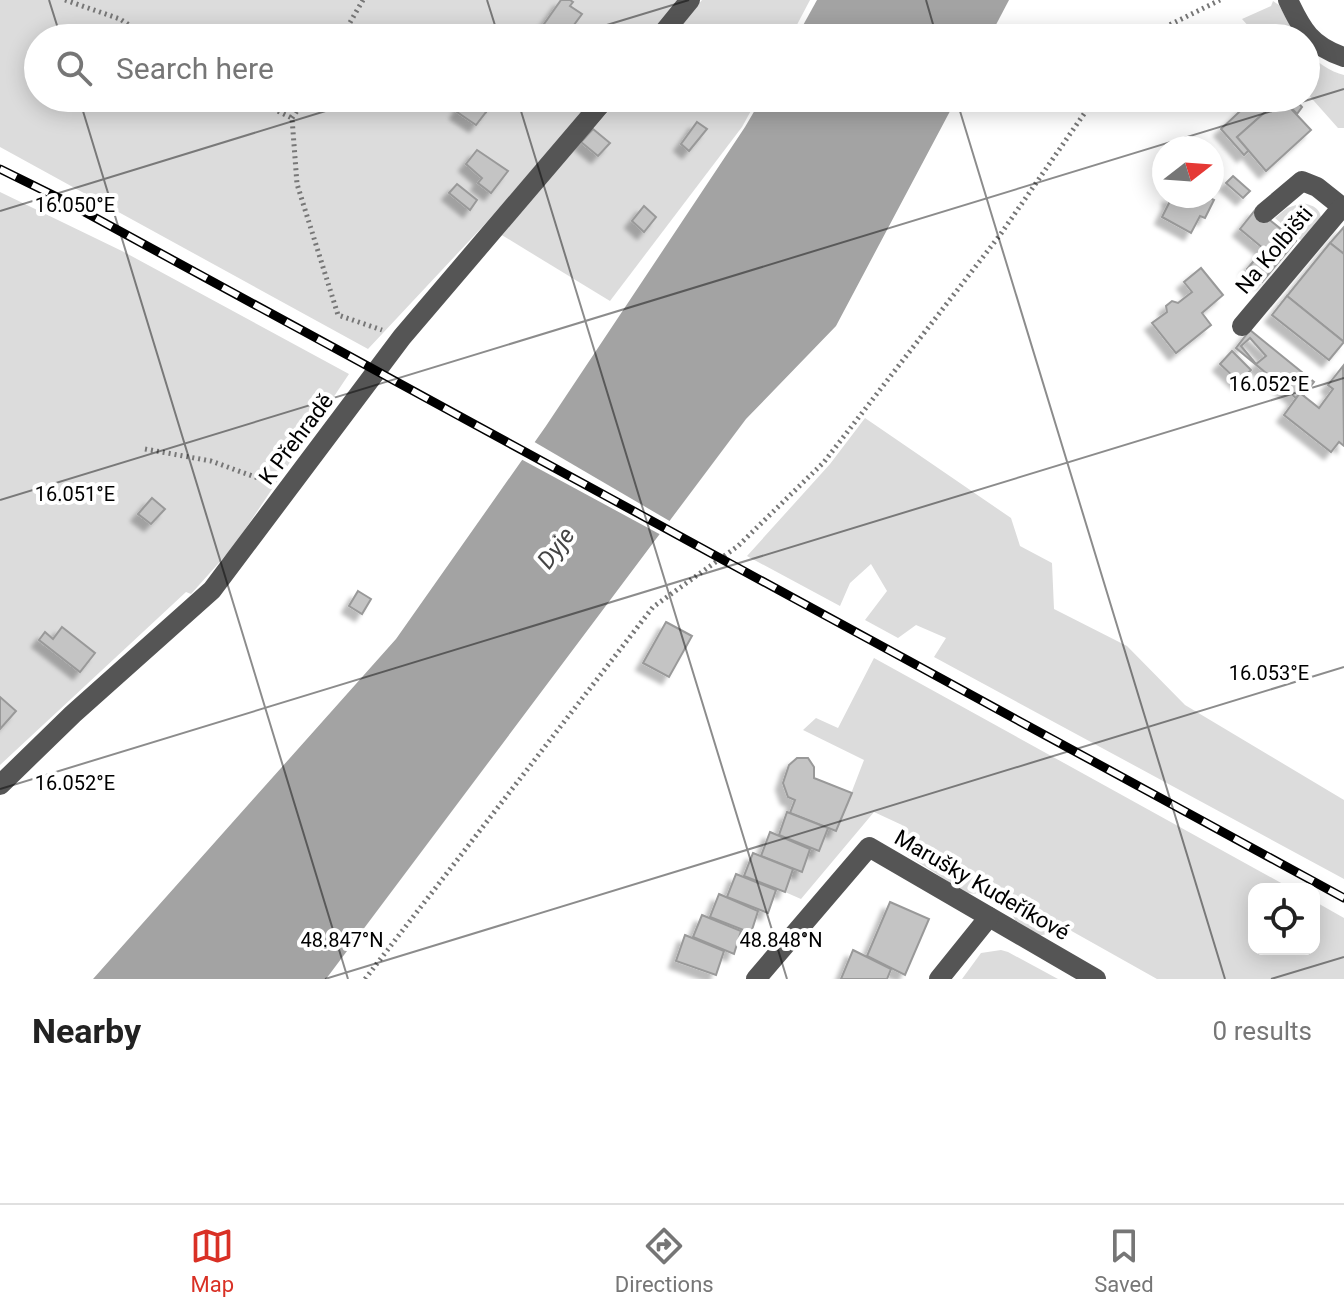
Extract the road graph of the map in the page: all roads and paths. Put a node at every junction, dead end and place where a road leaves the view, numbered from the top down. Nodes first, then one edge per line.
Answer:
1 (65, 0) edge
2 (363, 0) edge
3 (690, 0) edge
4 (1220, 0) edge
5 (1288, 0) edge
6 (128, 24) edge
7 (349, 24) edge
8 (670, 24) edge
9 (1171, 24) edge
10 (1299, 24) edge
11 (1320, 46) edge
12 (1344, 57) edge
13 (280, 112) edge
14 (296, 112) edge
15 (594, 112) edge
16 (1085, 112) edge
17 (292, 118) junction
18 (1343, 207) edge
19 (1264, 213) dead end
20 (1242, 326) dead end
21 (402, 337) junction
22 (145, 449) dead end
23 (288, 489) junction
24 (0, 785) edge
25 (989, 917) junction
26 (365, 979) edge
27 (756, 979) edge
28 (939, 979) edge
29 (1096, 979) edge

1 - 6 path
2 - 7 path
3 - 8 street
4 - 9 path
5 - 10 street
11 - 12 street
13 - 17 path
14 - 17 path
15 - 21 street, K Přehradě
16 - 26 path
17 - 21 path
18 - 19 street
18 - 20 street, Na Kolbišti
21 - 23 street, K Přehradě
22 - 23 path
23 - 24 street, K Přehradě
25 - 27 street, Marušky Kudeříkové
25 - 28 street
25 - 29 street, Marušky Kudeříkové

